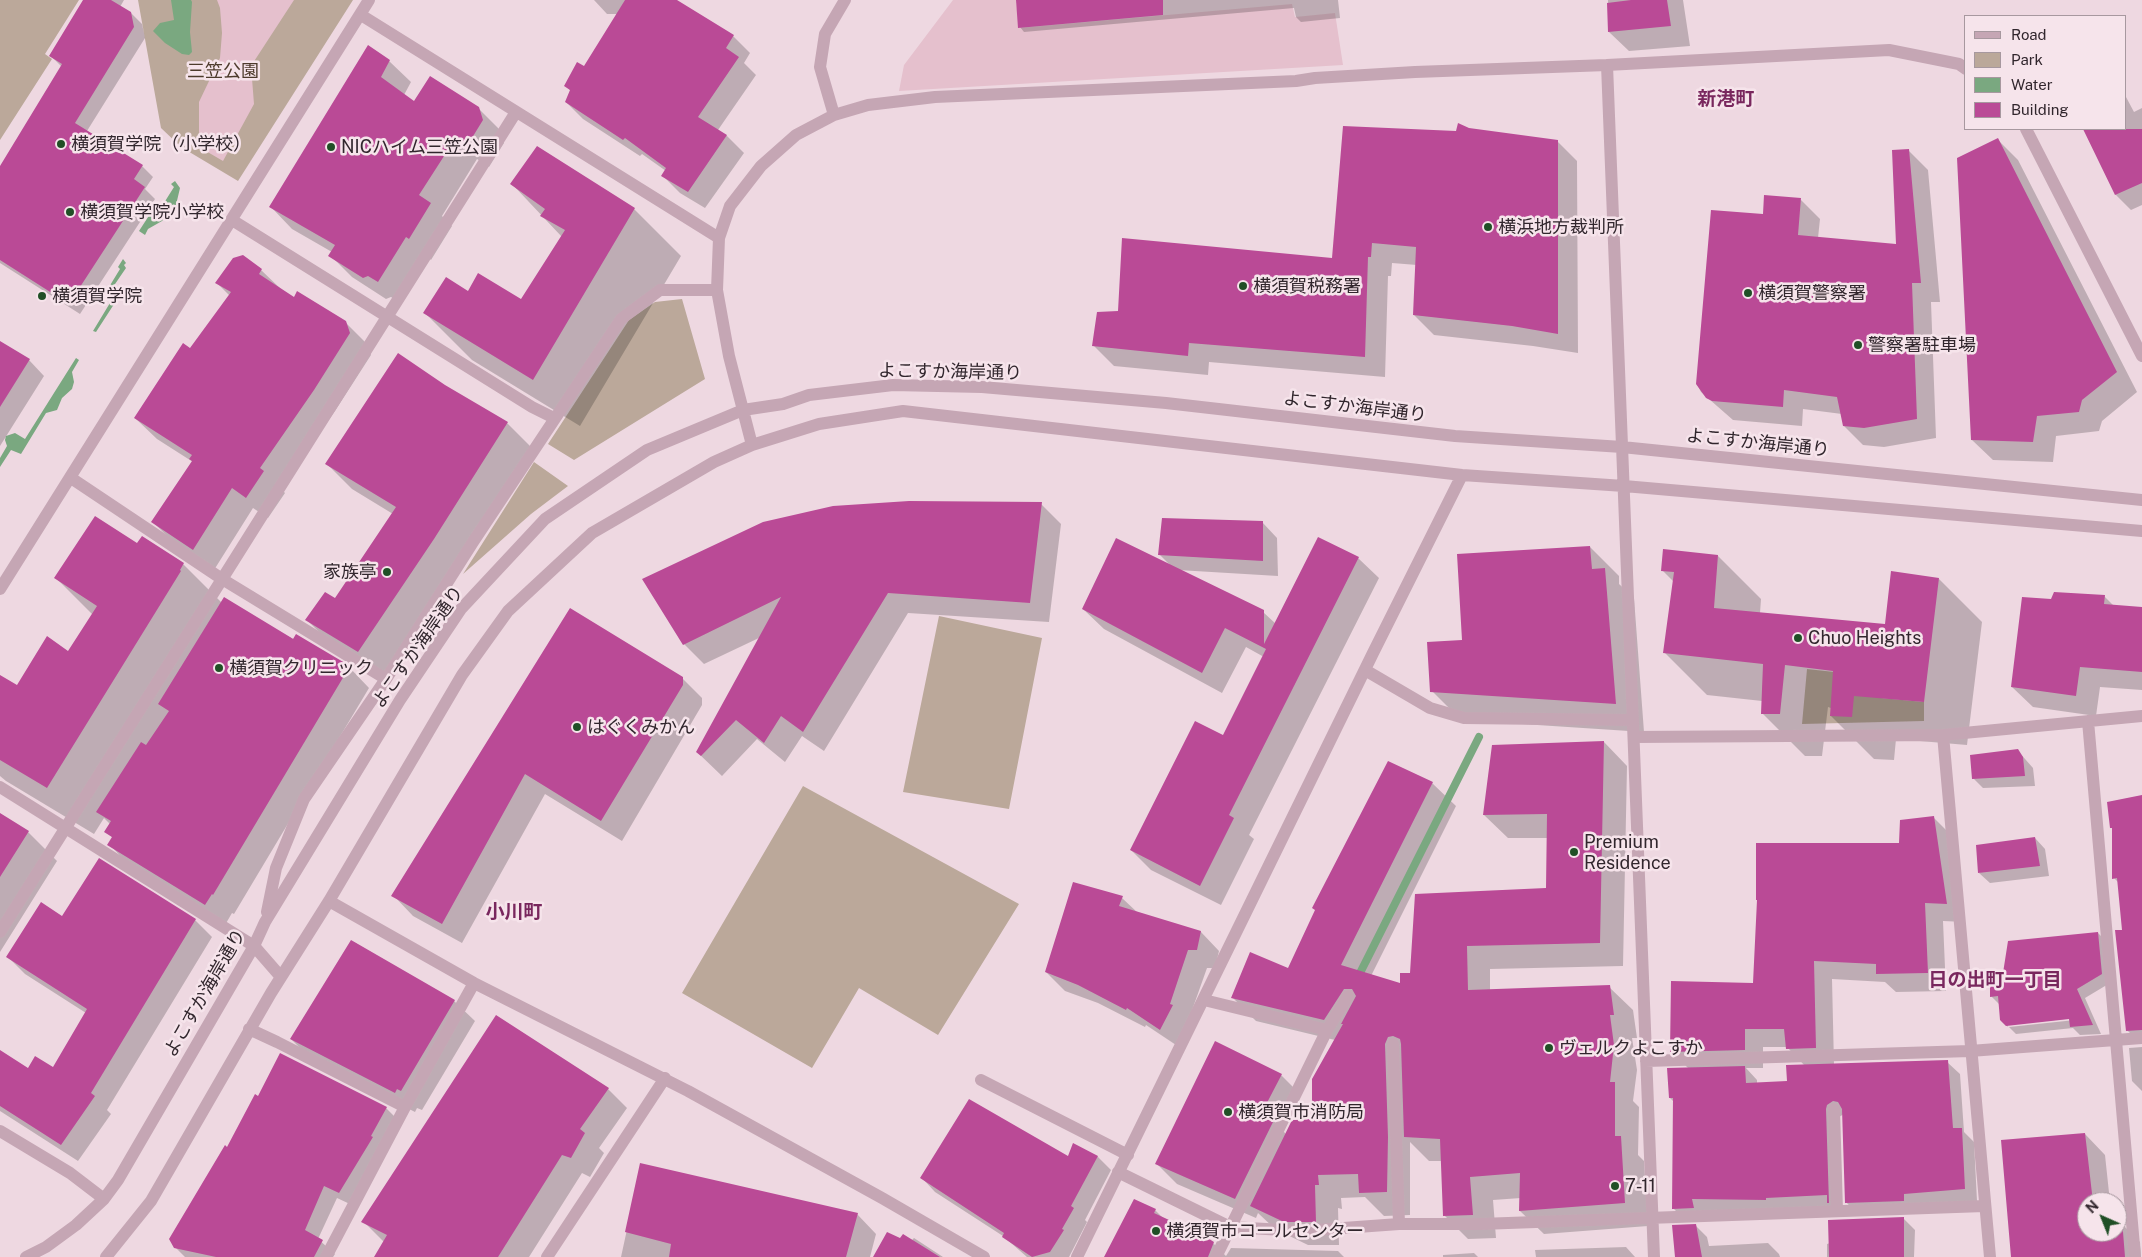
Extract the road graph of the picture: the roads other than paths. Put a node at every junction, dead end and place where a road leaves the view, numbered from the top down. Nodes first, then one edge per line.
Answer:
1 (369, 0) edge
2 (845, 0) edge
3 (361, 15) junction
4 (1607, 65) junction
5 (1964, 68) edge
6 (516, 112) junction
7 (834, 115) junction
8 (2027, 130) edge
9 (232, 220) junction
10 (719, 238) junction
11 (717, 290) junction
12 (387, 317) junction
13 (2142, 356) edge
14 (743, 410) junction
15 (554, 418) junction
16 (752, 446) junction
17 (1622, 447) junction
18 (1462, 475) junction
19 (71, 478) junction
20 (1624, 486) junction
21 (2142, 500) edge
22 (2142, 530) edge
23 (222, 580) junction
24 (0, 589) edge
25 (1365, 670) junction
26 (386, 679) junction
27 (2142, 716) edge
28 (1633, 720) junction
29 (2088, 722) junction
30 (1943, 735) junction
31 (1634, 737) junction
32 (0, 787) edge
33 (65, 828) junction
34 (329, 901) junction
35 (265, 922) junction
36 (0, 932) edge
37 (254, 946) junction
38 (281, 977) junction
39 (474, 983) junction
40 (1348, 996) dead end
41 (1204, 1000) junction
42 (249, 1030) junction
43 (1327, 1030) junction
44 (2142, 1038) edge
45 (2116, 1040) junction
46 (1393, 1044) dead end
47 (1970, 1051) junction
48 (1646, 1061) junction
49 (665, 1078) junction
50 (981, 1080) dead end
51 (405, 1107) junction
52 (1834, 1109) dead end
53 (0, 1131) edge
54 (1128, 1155) junction
55 (1118, 1172) junction
56 (104, 1199) junction
57 (1984, 1206) junction
58 (1837, 1211) junction
59 (1653, 1217) junction
60 (1399, 1224) junction
61 (1230, 1227) junction
62 (26, 1257) edge
63 (106, 1257) edge
64 (326, 1257) edge
65 (547, 1257) edge
66 (984, 1257) edge
67 (1077, 1257) edge
68 (1216, 1257) edge
69 (1654, 1257) edge
70 (1990, 1257) edge
71 (2135, 1257) edge

1 - 3 street
2 - 7 street
3 - 6 street
3 - 9 street
4 - 5 street
4 - 7 street
4 - 17 street
6 - 10 street
6 - 12 street
7 - 10 street
8 - 13 street
9 - 12 street
9 - 19 street
10 - 11 street
11 - 14 street
11 - 15 street
12 - 15 street
12 - 23 street
14 - 16 street
14 - 17 street, よこすか海岸通り
14 - 35 street, よこすか海岸通り
15 - 26 street
16 - 18 street
16 - 34 street
17 - 20 street
17 - 21 street, よこすか海岸通り
18 - 20 street
18 - 25 street
19 - 23 street
19 - 24 street
20 - 22 street
20 - 28 street
23 - 26 street
23 - 33 street
25 - 28 street
25 - 41 street
26 - 35 street
27 - 29 street
28 - 31 street
29 - 30 street
29 - 45 street
30 - 31 street
30 - 47 street
31 - 48 street
32 - 33 street
33 - 36 street
33 - 37 street
34 - 38 street
34 - 39 street
35 - 37 street, よこすか海岸通り
37 - 38 street
37 - 56 street, よこすか海岸通り
38 - 42 street
39 - 49 street
39 - 51 street
40 - 43 street
41 - 43 street
41 - 54 street
42 - 51 street
42 - 63 street
43 - 61 street
44 - 45 street
45 - 47 street
45 - 71 street
46 - 60 street
47 - 48 street
47 - 57 street
48 - 59 street
49 - 65 street
49 - 66 street
50 - 54 street
51 - 64 street
52 - 58 street
53 - 56 street
54 - 55 street
55 - 61 street
55 - 67 street
56 - 62 street, よこすか海岸通り
57 - 58 street
57 - 70 street
58 - 59 street
59 - 60 street
59 - 69 street
60 - 61 street
61 - 68 street

